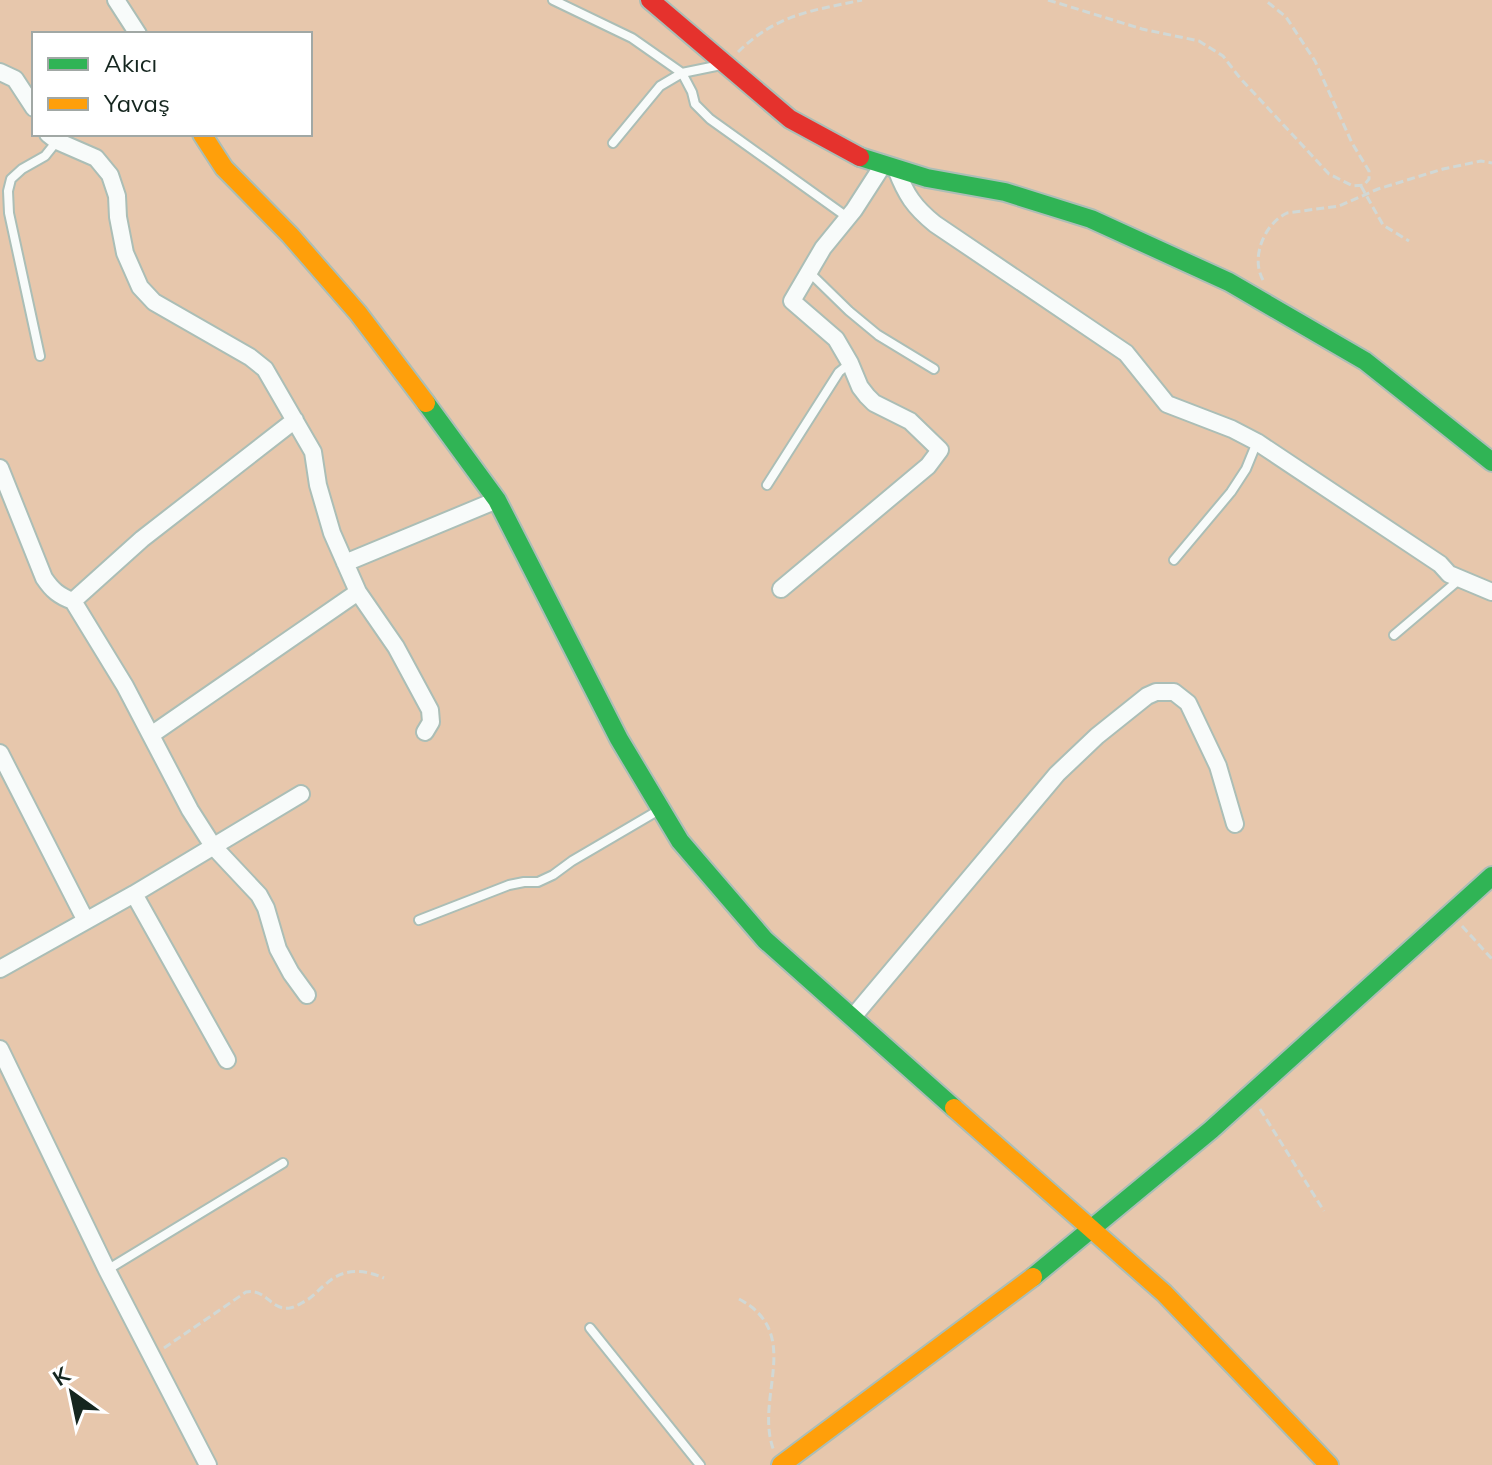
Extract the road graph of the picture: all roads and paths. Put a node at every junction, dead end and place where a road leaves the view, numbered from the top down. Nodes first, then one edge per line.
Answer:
1 (116, 0) edge
2 (553, 0) edge
3 (650, 0) edge
4 (862, 0) edge
5 (1048, 0) edge
6 (1265, 0) edge
7 (137, 32) edge
8 (727, 63) junction
9 (0, 72) edge
10 (682, 73) junction
11 (32, 105) edge
12 (203, 136) edge
13 (53, 138) edge
14 (613, 143) dead end
15 (1492, 163) edge
16 (890, 167) junction
17 (1361, 186) junction
18 (1366, 195) junction
19 (855, 209) junction
20 (1409, 241) dead end
21 (808, 272) junction
22 (1267, 284) dead end
23 (40, 356) dead end
24 (850, 363) junction
25 (934, 369) dead end
26 (295, 420) junction
27 (1257, 442) junction
28 (1492, 462) edge
29 (0, 468) edge
30 (767, 485) dead end
31 (497, 500) junction
32 (1174, 560) dead end
33 (345, 563) junction
34 (1460, 579) junction
35 (781, 589) dead end
36 (358, 592) junction
37 (1492, 592) edge
38 (73, 601) junction
39 (1394, 635) dead end
40 (425, 732) dead end
41 (151, 735) junction
42 (0, 753) edge
43 (301, 794) dead end
44 (661, 809) junction
45 (1235, 824) dead end
46 (213, 846) junction
47 (1492, 876) edge
48 (134, 894) junction
49 (1450, 913) junction
50 (419, 920) dead end
51 (86, 921) junction
52 (1492, 959) edge
53 (0, 969) edge
54 (307, 995) dead end
55 (853, 1017) junction
56 (0, 1049) edge
57 (227, 1060) dead end
58 (1250, 1094) junction
59 (283, 1163) dead end
60 (1324, 1211) dead end
61 (1092, 1228) junction
62 (107, 1270) junction
63 (384, 1278) dead end
64 (739, 1299) dead end
65 (590, 1328) dead end
66 (152, 1356) junction
67 (778, 1459) edge
68 (208, 1465) edge
69 (700, 1465) edge
70 (1329, 1465) edge

1 - 7 street
2 - 10 lane
3 - 8 street
4 - 8 path
5 - 17 path
6 - 17 path
8 - 10 lane
8 - 16 street
9 - 11 street
10 - 14 lane
10 - 19 lane
12 - 31 street
13 - 23 lane
13 - 26 street
15 - 18 path
16 - 19 street
16 - 27 street
16 - 28 street
17 - 18 path
18 - 20 path
18 - 22 path
19 - 21 street
21 - 24 street
21 - 25 lane
24 - 30 lane
24 - 35 street
26 - 33 street
26 - 38 street
27 - 32 lane
27 - 34 street
29 - 38 street
31 - 33 street
31 - 44 street
33 - 36 street
34 - 37 street
34 - 39 lane
36 - 40 street
36 - 41 street
38 - 41 street
41 - 46 street
42 - 51 street
43 - 46 street
44 - 50 lane
44 - 55 street
45 - 55 street
46 - 48 street
46 - 54 street
47 - 49 street
48 - 51 street
48 - 57 street
49 - 52 path
49 - 58 street
51 - 53 street
55 - 61 street
56 - 62 street
58 - 60 path
58 - 61 street
59 - 62 lane
61 - 67 street
61 - 70 street
62 - 66 street
63 - 66 path
64 - 67 path
65 - 69 lane
66 - 68 street

